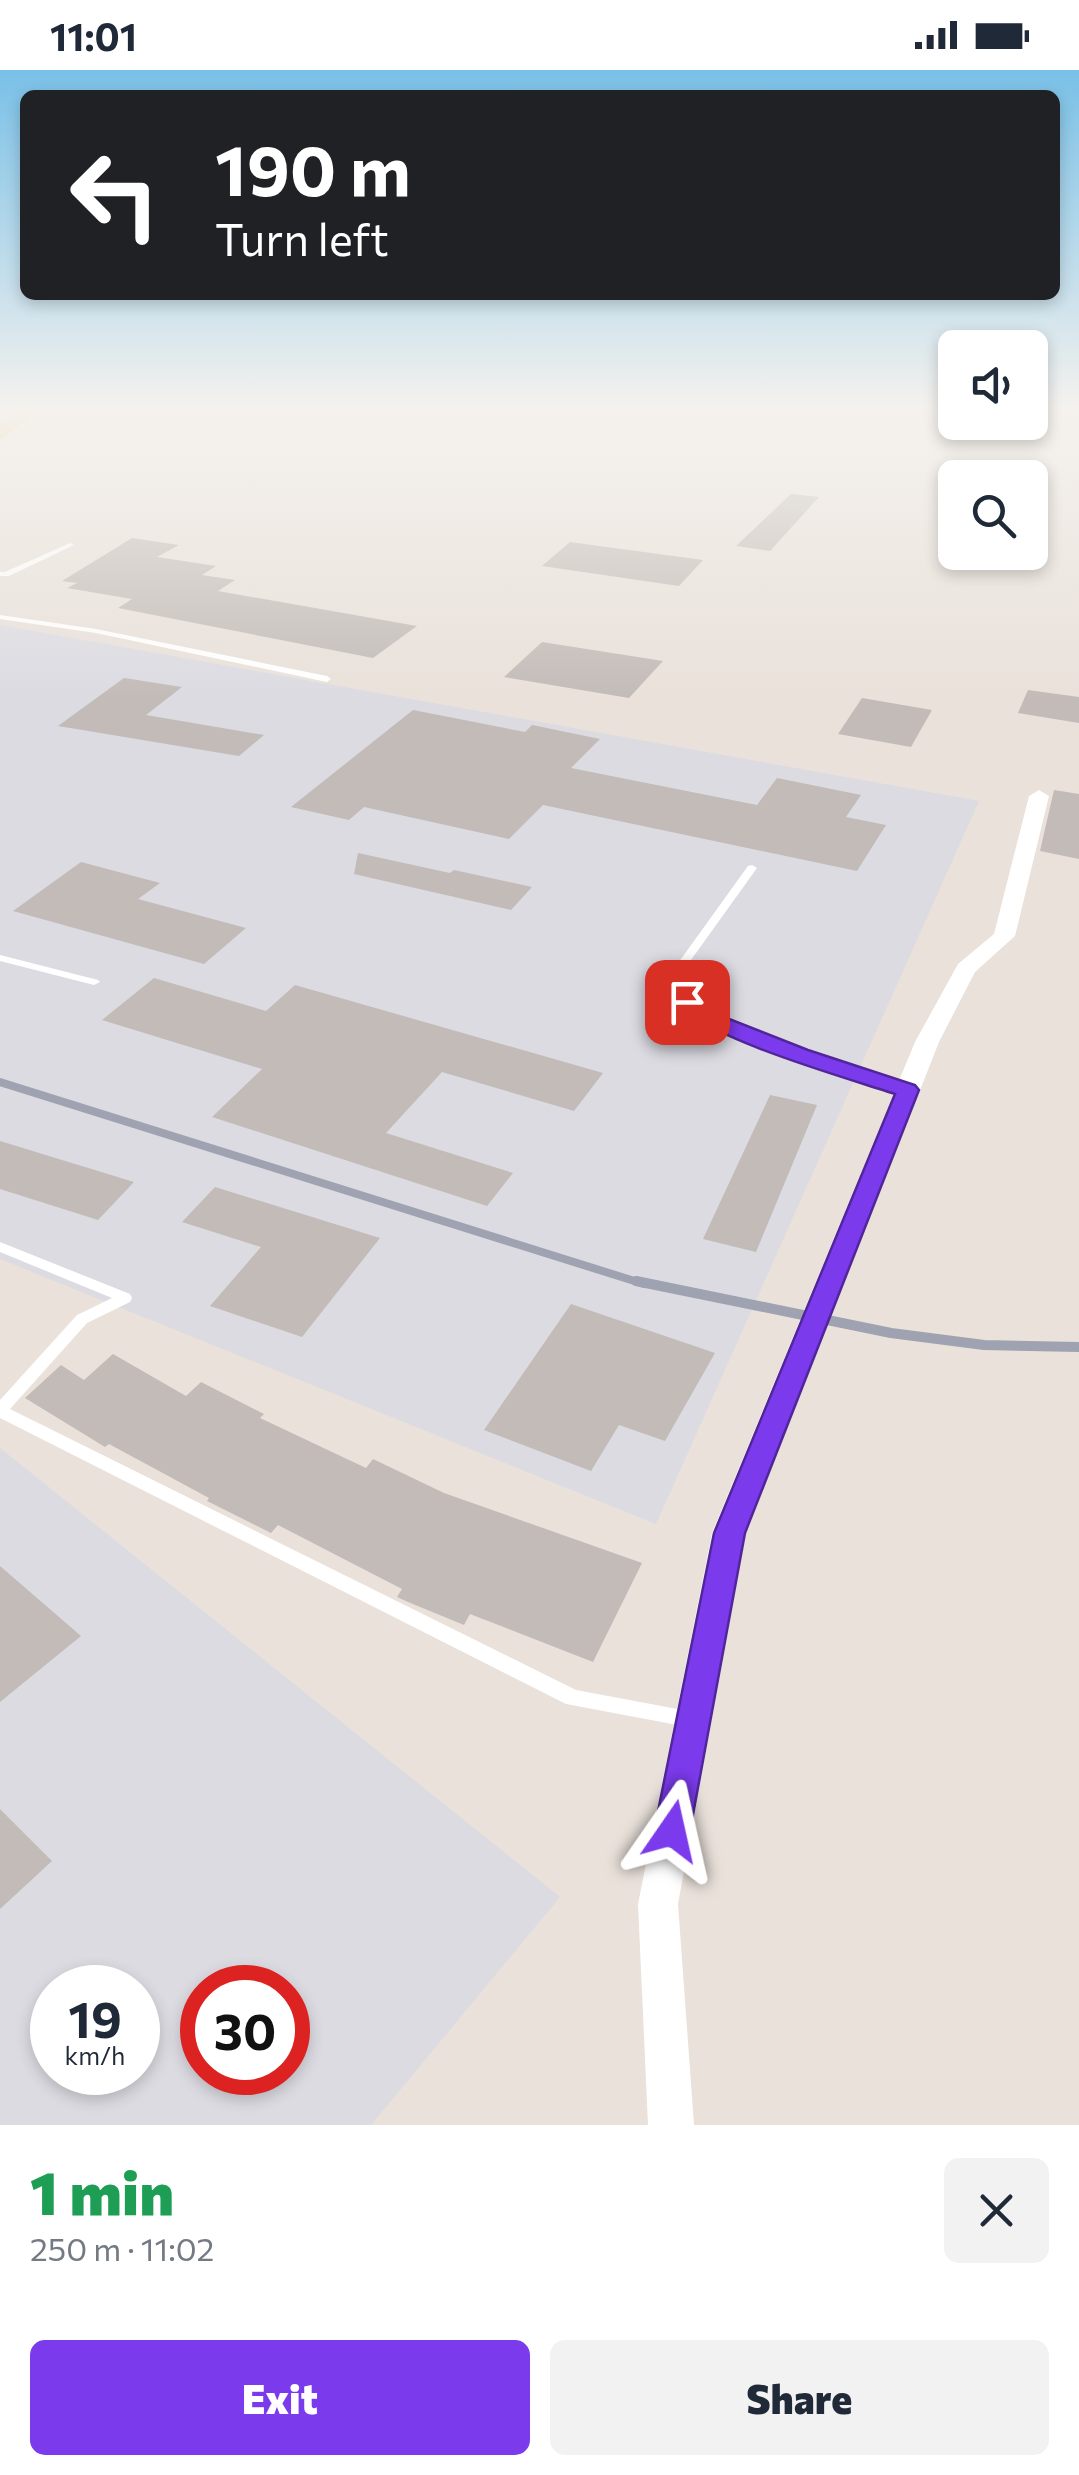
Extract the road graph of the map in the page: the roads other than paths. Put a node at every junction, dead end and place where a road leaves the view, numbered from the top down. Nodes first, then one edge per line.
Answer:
1 (70, 545) dead end
2 (0, 574) edge
3 (0, 617) edge
4 (327, 679) dead end
5 (1039, 796) dead end
6 (752, 868) dead end
7 (0, 958) edge
8 (94, 982) dead end
9 (908, 1090) junction
10 (0, 1247) edge
11 (0, 1411) edge
12 (693, 1720) junction
13 (671, 2125) edge

1 - 2 lane
3 - 4 lane
5 - 9 street
6 - 9 lane
7 - 8 lane
9 - 12 street
10 - 11 lane
11 - 12 lane
12 - 13 street

